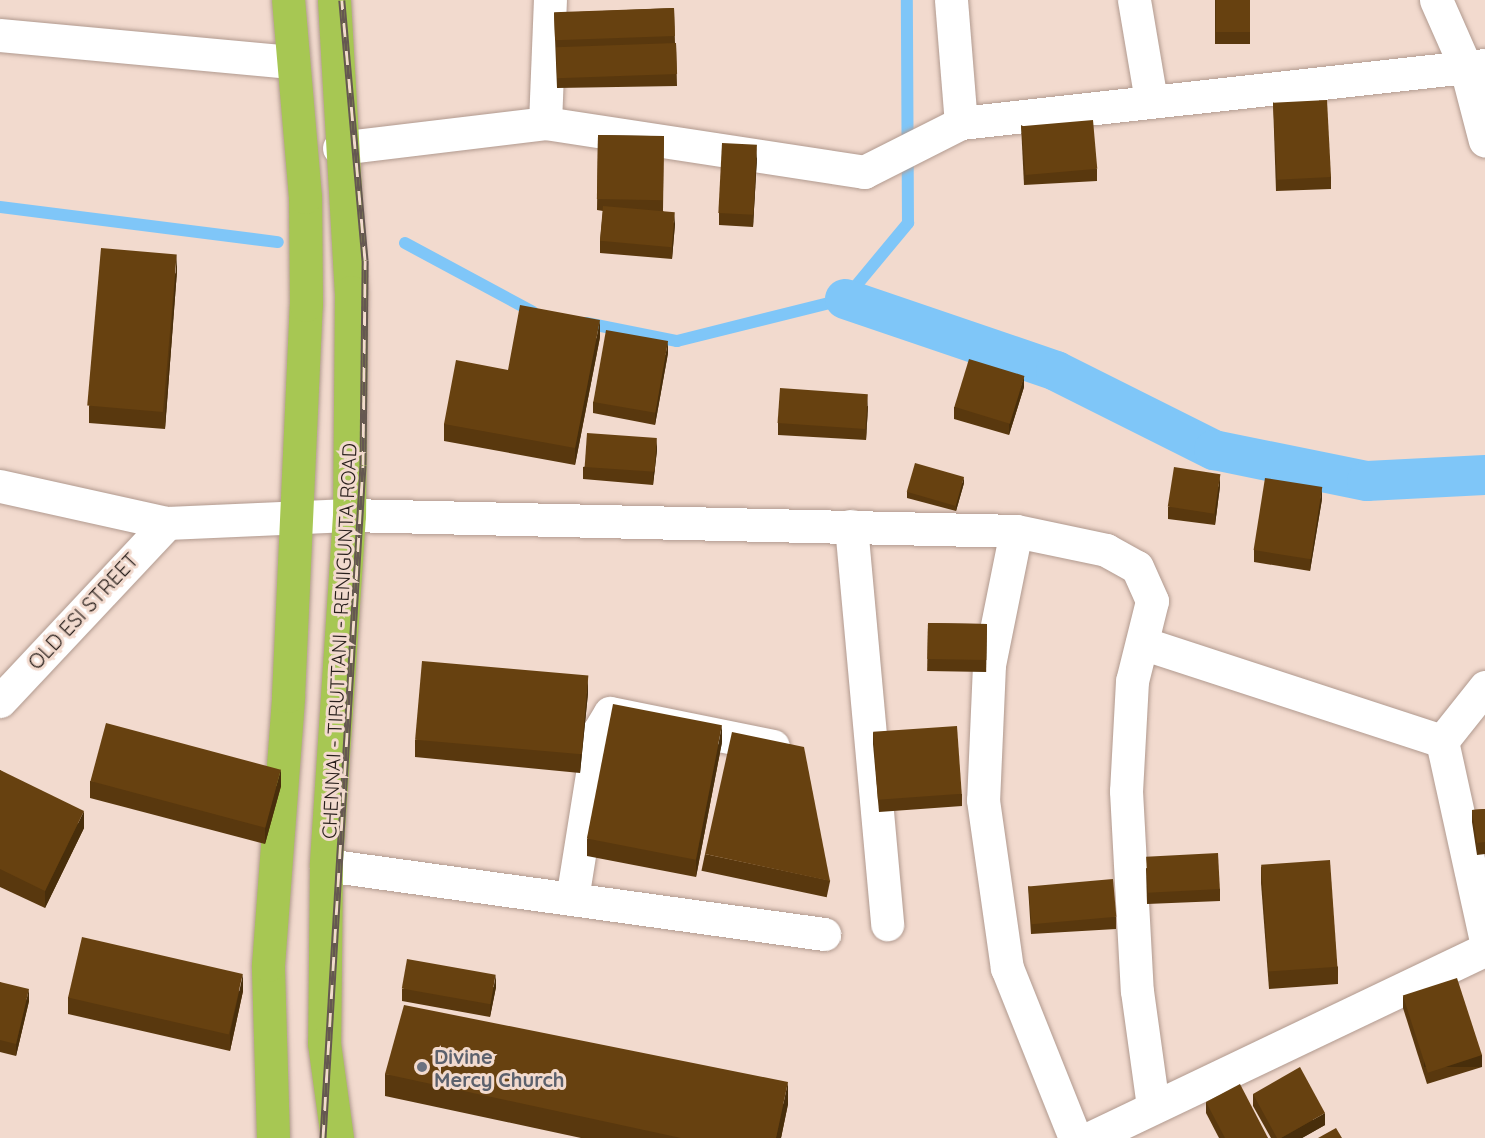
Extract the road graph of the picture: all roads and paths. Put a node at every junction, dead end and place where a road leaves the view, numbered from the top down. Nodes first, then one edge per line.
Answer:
1 (288, 0) edge
2 (334, 0) edge
3 (550, 0) edge
4 (951, 0) edge
5 (1134, 0) edge
6 (1436, 0) edge
7 (0, 35) edge
8 (291, 62) junction
9 (1475, 67) edge
10 (1151, 101) junction
11 (545, 123) junction
12 (961, 123) junction
13 (1485, 141) edge
14 (339, 148) junction
15 (0, 486) edge
16 (349, 515) junction
17 (298, 518) junction
18 (167, 523) junction
19 (851, 526) junction
20 (1016, 531) junction
21 (1142, 643) junction
22 (1485, 687) edge
23 (0, 701) edge
24 (1442, 741) junction
25 (795, 751) edge
26 (326, 865) junction
27 (572, 899) junction
28 (887, 924) dead end
29 (824, 934) dead end
30 (1485, 938) edge
31 (1485, 950) edge
32 (1153, 1107) junction
33 (273, 1138) edge
34 (337, 1138) edge
35 (1075, 1138) edge
36 (1090, 1138) edge

1 - 8 highway
2 - 14 highway, CHENNAI - TIRUTTANI - RENIGUNTA ROAD
3 - 11 street
4 - 12 street
5 - 10 street
6 - 9 street
7 - 8 street
8 - 17 highway
9 - 10 street
9 - 13 street
10 - 12 street
11 - 12 street
11 - 14 street
14 - 16 highway, CHENNAI - TIRUTTANI - RENIGUNTA ROAD
15 - 18 street
16 - 17 street
16 - 19 street
16 - 26 highway, CHENNAI - TIRUTTANI - RENIGUNTA ROAD
17 - 18 street
17 - 33 highway
18 - 23 street, OLD ESI STREET
19 - 20 street
19 - 28 street
20 - 21 street
20 - 35 street
21 - 24 street
21 - 32 street
22 - 24 street
24 - 30 street
25 - 27 street
26 - 27 street
26 - 34 highway, CHENNAI - TIRUTTANI - RENIGUNTA ROAD
27 - 29 street
31 - 32 street
32 - 36 street

